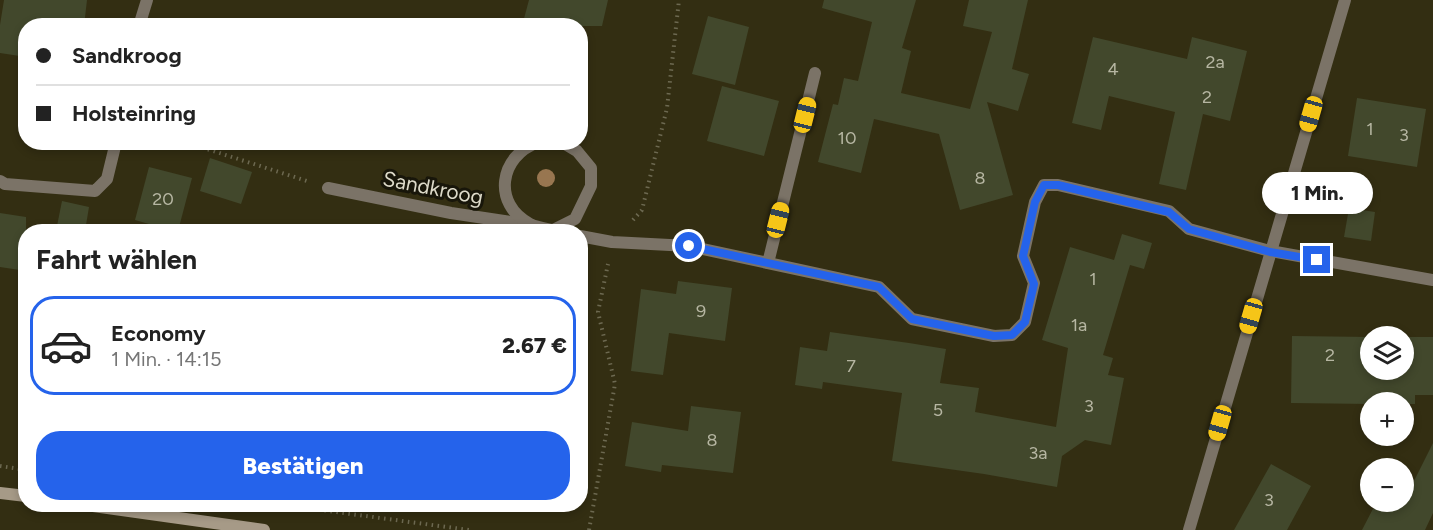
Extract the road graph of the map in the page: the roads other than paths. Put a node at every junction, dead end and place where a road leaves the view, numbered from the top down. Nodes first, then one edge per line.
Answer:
1 (147, 0) edge
2 (1345, 0) edge
3 (141, 18) edge
4 (816, 73) dead end
5 (114, 150) edge
6 (524, 150) edge
7 (577, 150) edge
8 (0, 181) edge
9 (328, 188) road end
10 (524, 224) edge
11 (530, 224) edge
12 (567, 224) edge
13 (588, 238) edge
14 (1270, 252) junction
15 (768, 263) junction
16 (1433, 280) edge
17 (0, 493) edge
18 (18, 495) edge
19 (136, 512) edge
20 (264, 530) edge
21 (1189, 530) edge

1 - 3 street
2 - 14 street
4 - 15 street
5 - 8 street
6 - 11 street, Sandkroog
7 - 12 street, Sandkroog
9 - 10 street, Sandkroog
13 - 15 street
14 - 15 street
14 - 16 street
14 - 21 street
17 - 18 street
19 - 20 street

